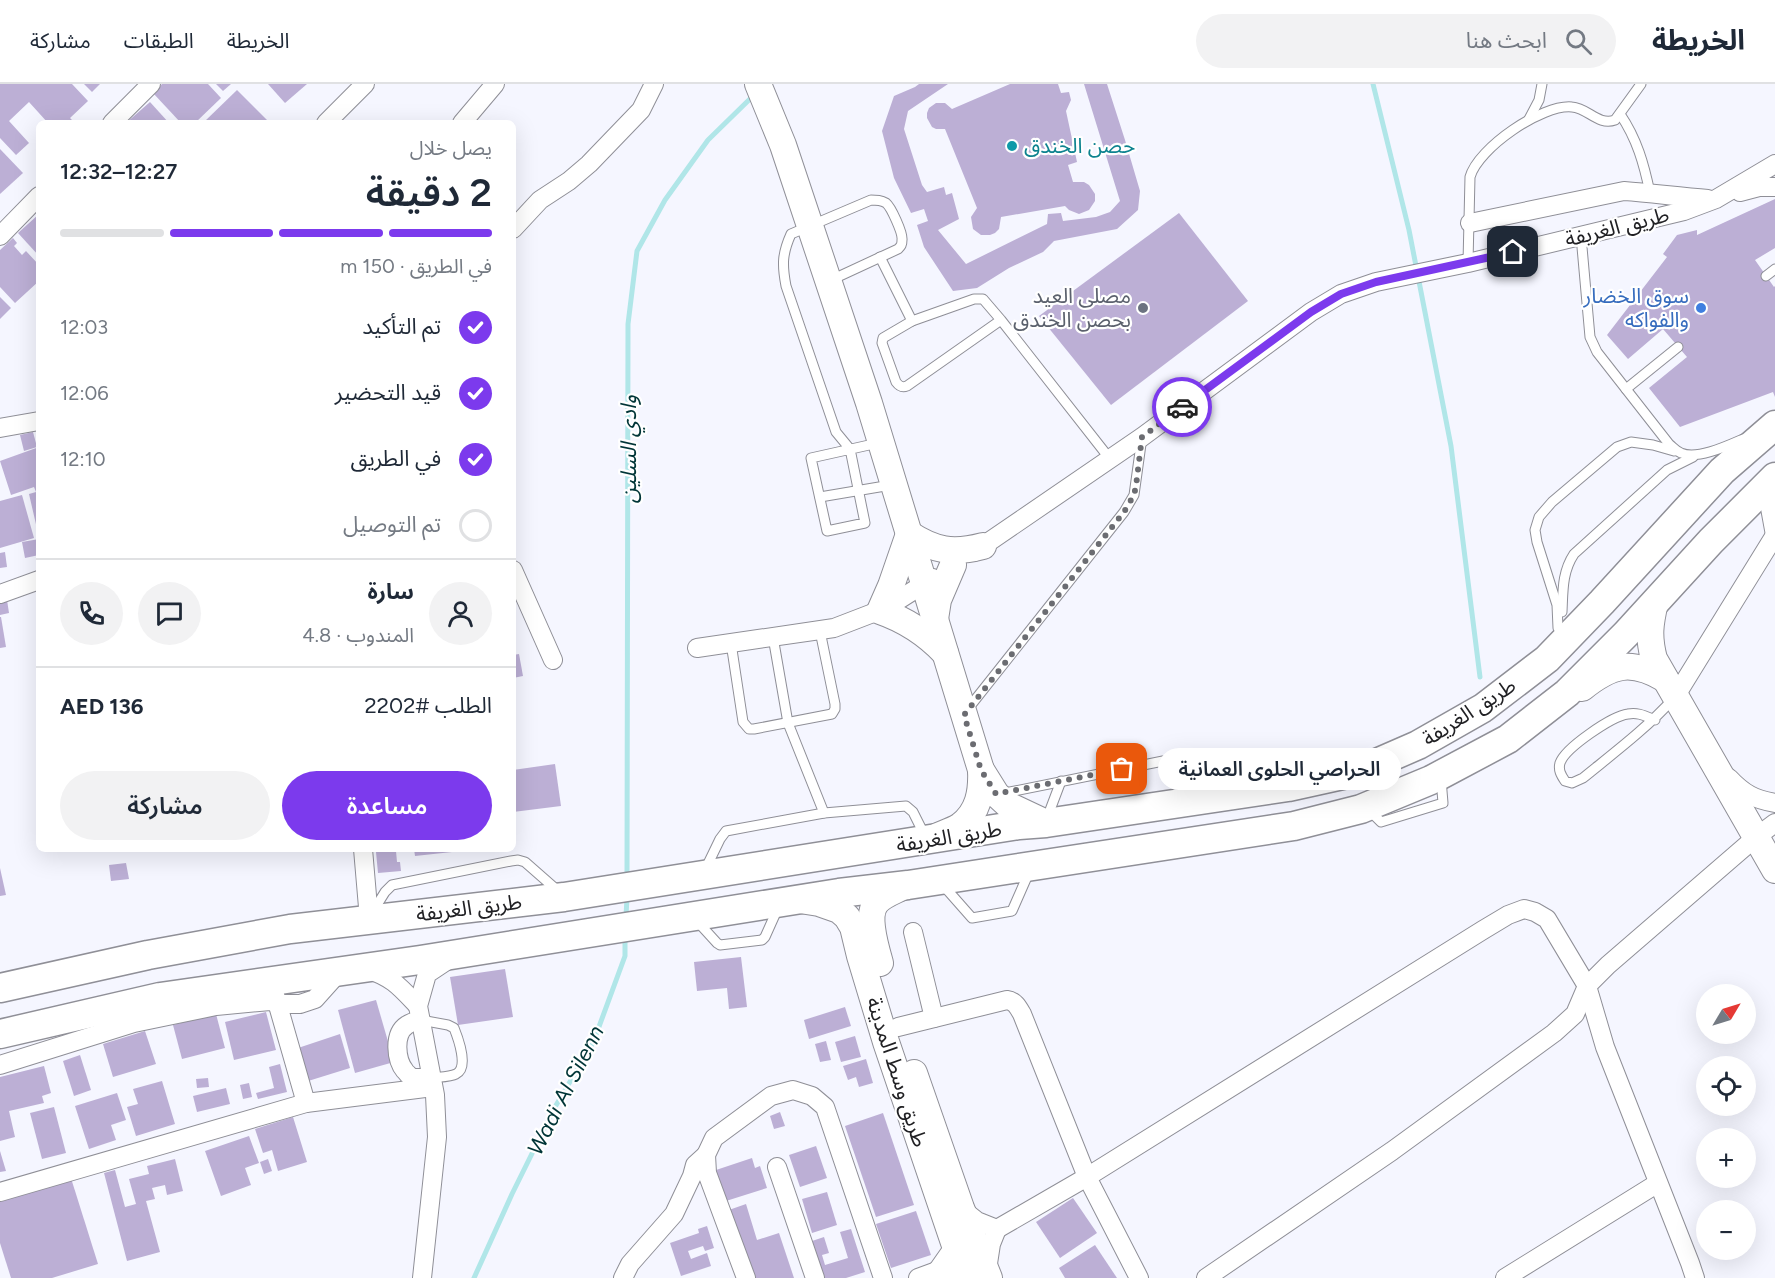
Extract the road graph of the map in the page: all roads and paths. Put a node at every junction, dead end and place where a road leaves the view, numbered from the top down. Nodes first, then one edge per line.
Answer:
1 (151, 84) edge
2 (365, 84) edge
3 (495, 84) edge
4 (654, 84) edge
5 (758, 84) edge
6 (1542, 84) edge
7 (1641, 84) edge
8 (1620, 114) junction
9 (1529, 119) junction
10 (115, 120) edge
11 (329, 120) edge
12 (465, 120) edge
13 (1774, 167) edge
14 (1775, 187) edge
15 (1650, 193) junction
16 (36, 199) edge
17 (1716, 199) junction
18 (1470, 223) junction
19 (516, 226) edge
20 (810, 226) junction
21 (0, 236) edge
22 (1581, 236) junction
23 (880, 257) junction
24 (1462, 264) junction
25 (1775, 269) edge
26 (1766, 276) dead end
27 (828, 282) junction
28 (1001, 320) junction
29 (912, 321) junction
30 (1678, 347) dead end
31 (1626, 388) junction
32 (36, 422) edge
33 (1774, 426) edge
34 (0, 428) edge
35 (1142, 437) junction
36 (881, 442) junction
37 (850, 449) junction
38 (1677, 451) junction
39 (1701, 454) junction
40 (1110, 459) junction
41 (1770, 481) edge
42 (893, 484) junction
43 (859, 490) junction
44 (820, 497) junction
45 (909, 534) junction
46 (1775, 535) edge
47 (983, 546) junction
48 (953, 565) junction
49 (516, 577) edge
50 (36, 581) edge
51 (924, 583) junction
52 (0, 594) edge
53 (1655, 602) junction
54 (880, 611) junction
55 (935, 619) junction
56 (1558, 627) junction
57 (820, 630) junction
58 (773, 637) junction
59 (731, 643) junction
60 (697, 648) dead end
61 (945, 653) junction
62 (1547, 658) junction
63 (554, 660) dead end
64 (1670, 688) junction
65 (964, 715) junction
66 (1655, 720) junction
67 (788, 723) junction
68 (1508, 739) junction
69 (1717, 766) junction
70 (981, 770) junction
71 (1061, 781) junction
72 (996, 794) junction
73 (1206, 800) junction
74 (1775, 802) edge
75 (824, 813) junction
76 (1046, 823) junction
77 (1765, 830) edge
78 (927, 841) junction
79 (363, 852) edge
80 (1032, 866) junction
81 (1775, 870) edge
82 (702, 875) junction
83 (939, 880) junction
84 (908, 885) junction
85 (564, 897) junction
86 (788, 901) junction
87 (369, 919) junction
88 (913, 932) dead end
89 (463, 952) junction
90 (351, 969) junction
91 (1587, 986) junction
92 (0, 988) edge
93 (274, 992) junction
94 (419, 1013) junction
95 (934, 1018) junction
96 (898, 1027) junction
97 (0, 1034) edge
98 (0, 1065) edge
99 (433, 1082) junction
100 (306, 1103) junction
101 (706, 1155) junction
102 (777, 1167) dead end
103 (1087, 1177) junction
104 (1658, 1183) junction
105 (0, 1192) edge
106 (962, 1208) junction
107 (997, 1229) junction
108 (952, 1237) junction
109 (937, 1271) junction
110 (981, 1276) edge
111 (422, 1278) edge
112 (623, 1278) edge
113 (746, 1278) edge
114 (815, 1278) edge
115 (883, 1278) edge
116 (918, 1278) edge
117 (957, 1278) edge
118 (1139, 1278) edge
119 (1206, 1278) edge
120 (1505, 1278) edge
121 (1695, 1278) edge

1 - 10 street
2 - 11 street
3 - 12 street
4 - 19 street
5 - 20 street
6 - 9 lane
7 - 8 lane
8 - 9 lane
8 - 15 lane
9 - 18 lane
13 - 17 street, طريق الغريفة
14 - 17 street
15 - 17 street
15 - 18 street
16 - 21 street
17 - 22 street, طريق الغريفة
18 - 24 lane
20 - 23 lane
20 - 27 street
20 - 37 lane
22 - 24 street, طريق الغريفة
22 - 31 lane
23 - 27 lane
23 - 29 lane
24 - 35 street, طريق الغريفة
25 - 26 lane
27 - 36 street
28 - 29 lane
28 - 29 lane
28 - 40 lane
30 - 31 lane
31 - 38 lane
32 - 34 street
33 - 39 lane
33 - 62 main road, طريق الغريفة
35 - 40 street, طريق الغريفة
35 - 65 lane
36 - 37 lane
36 - 42 street
37 - 43 lane
37 - 44 lane
38 - 39 lane
38 - 56 lane
39 - 56 lane
40 - 47 street, طريق الغريفة
41 - 46 street
41 - 53 main road, طريق الغريفة
42 - 43 lane
42 - 45 street
43 - 44 lane
43 - 44 lane
45 - 47 street
45 - 51 street
45 - 54 street
46 - 64 street
47 - 48 street, طريق الغريفة
48 - 51 street, طريق الغريفة
48 - 55 street
49 - 63 street
50 - 52 street
51 - 54 street, طريق الغريفة
51 - 55 street
53 - 64 street
53 - 68 main road, طريق الغريفة
54 - 57 street, طريق الغريفة
54 - 61 street
55 - 61 street
56 - 62 lane
57 - 58 street, طريق الغريفة
57 - 67 lane
58 - 59 street, طريق الغريفة
58 - 67 lane
59 - 60 street, طريق الغريفة
59 - 67 lane
61 - 65 street
62 - 73 main road, طريق الغريفة
64 - 66 lane
64 - 68 street
64 - 69 street
65 - 70 street
66 - 66 lane
67 - 75 lane
68 - 80 main road, طريق الغريفة
69 - 74 street
69 - 77 street
70 - 72 street
70 - 78 street
71 - 72 lane
71 - 73 lane
71 - 76 lane
72 - 76 street
73 - 76 main road, طريق الغريفة
75 - 78 lane
75 - 82 lane
76 - 78 main road, طريق الغريفة
77 - 81 street
77 - 91 street
78 - 82 main road, طريق الغريفة
79 - 87 street
80 - 83 main road, طريق الغريفة
80 - 83 lane
82 - 85 main road, طريق الغريفة
83 - 84 main road, طريق الغريفة
84 - 86 main road, طريق الغريفة
84 - 96 street, طريق وسط المدينة
85 - 87 main road, طريق الغريفة
85 - 87 lane
86 - 89 main road, طريق الغريفة
86 - 108 street, طريق وسط المدينة
87 - 92 main road, طريق الغريفة
88 - 95 street
89 - 90 main road, طريق الغريفة
89 - 94 street
90 - 93 main road, طريق الغريفة
90 - 94 street
91 - 103 street
91 - 104 street
91 - 119 street
93 - 97 main road, طريق الغريفة
93 - 98 street
93 - 100 street
94 - 99 street
94 - 99 street
94 - 99 lane
95 - 96 street
95 - 103 street
96 - 106 street, طريق وسط المدينة
99 - 100 street
99 - 111 street
100 - 105 street
101 - 112 street
101 - 113 street
101 - 115 street
102 - 114 street
103 - 107 street
103 - 118 street
104 - 120 street
104 - 121 street
106 - 107 street
106 - 110 street, طريق وسط المدينة
107 - 110 street
108 - 109 street
108 - 110 street, طريق وسط المدينة
109 - 116 street
109 - 117 street

